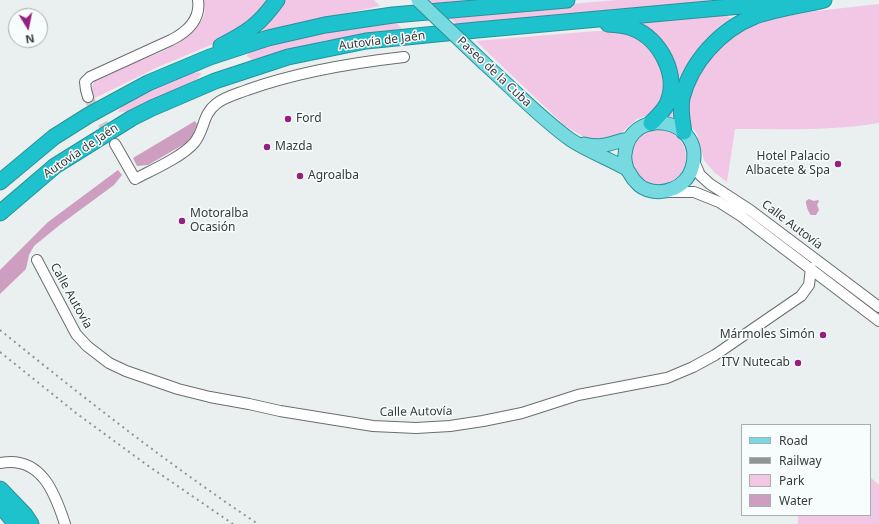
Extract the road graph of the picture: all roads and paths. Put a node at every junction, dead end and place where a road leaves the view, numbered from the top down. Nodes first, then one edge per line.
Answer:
1 (198, 0) edge
2 (277, 0) edge
3 (418, 0) edge
4 (567, 0) edge
5 (806, 0) edge
6 (824, 0) edge
7 (587, 21) junction
8 (404, 56) dead end
9 (148, 83) junction
10 (88, 97) tunnel mouth
11 (651, 123) junction
12 (684, 132) junction
13 (629, 139) junction
14 (573, 141) junction
15 (115, 144) tunnel mouth
16 (694, 161) junction
17 (627, 169) junction
18 (0, 182) edge
19 (664, 192) junction
20 (0, 213) edge
21 (37, 260) dead end
22 (811, 268) junction
23 (879, 307) edge
24 (879, 321) edge
25 (0, 463) edge
26 (4, 500) edge
27 (16, 524) edge
28 (30, 524) edge
29 (66, 524) edge

1 - 10 street
2 - 9 highway
3 - 14 main road, Paseo de la Cuba, bridge
4 - 9 highway, Autovía de Jaén
5 - 7 highway, Autovía de Jaén
6 - 12 highway
7 - 11 highway
7 - 20 highway, Autovía de Jaén
8 - 15 street
9 - 18 highway, Autovía de Jaén
11 - 12 main road
11 - 13 main road
12 - 16 main road
13 - 14 main road, Paseo de la Cuba
13 - 17 main road
14 - 17 main road, Paseo de la Cuba
16 - 19 main road
16 - 23 street, Calle Autovía
17 - 19 main road
19 - 22 street, Calle Autovía
21 - 22 street, Calle Autovía
22 - 24 street, Calle Autovía
25 - 29 street
26 - 27 highway
26 - 28 highway

